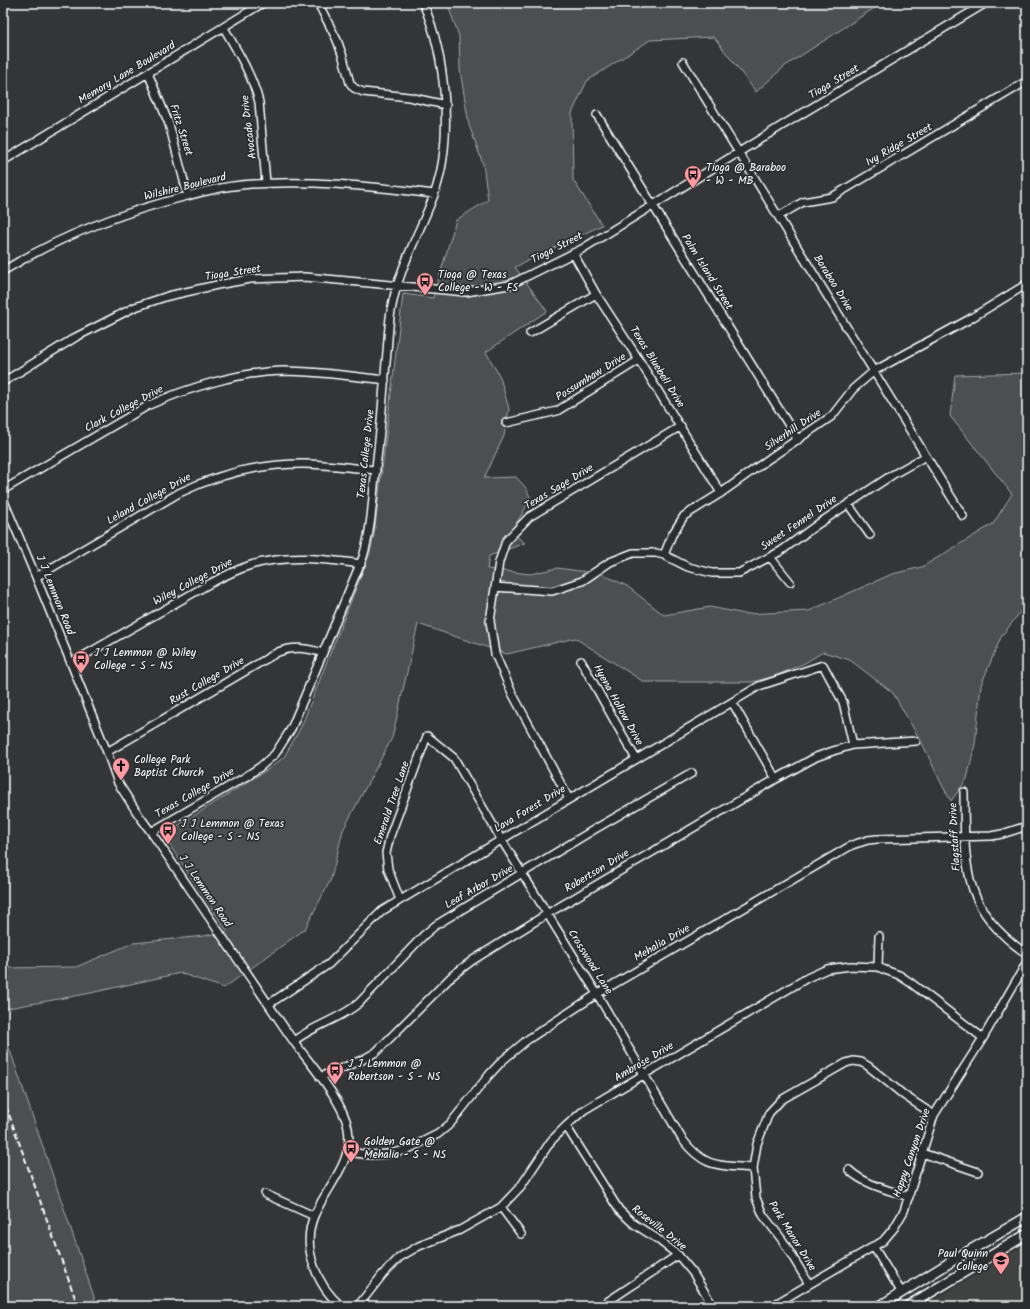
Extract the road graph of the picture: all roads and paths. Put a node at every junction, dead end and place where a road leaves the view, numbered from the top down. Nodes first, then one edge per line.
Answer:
1 (263, 3) edge
2 (318, 3) edge
3 (423, 3) edge
4 (986, 3) edge
5 (224, 28) junction
6 (683, 62) dead end
7 (148, 73) junction
8 (1027, 81) edge
9 (446, 105) junction
10 (598, 115) dead end
11 (739, 153) junction
12 (3, 161) edge
13 (266, 183) junction
14 (434, 194) junction
15 (188, 196) junction
16 (652, 205) junction
17 (779, 216) junction
18 (573, 254) junction
19 (3, 271) edge
20 (1027, 284) edge
21 (398, 286) junction
22 (596, 294) junction
23 (530, 332) dead end
24 (639, 360) junction
25 (874, 371) junction
26 (385, 380) junction
27 (3, 382) edge
28 (506, 423) dead end
29 (681, 426) junction
30 (798, 440) junction
31 (926, 456) junction
32 (376, 470) junction
33 (3, 490) edge
34 (721, 494) junction
35 (3, 499) edge
36 (848, 504) junction
37 (963, 516) dead end
38 (870, 535) dead end
39 (664, 555) junction
40 (770, 557) junction
41 (361, 564) junction
42 (36, 577) junction
43 (790, 582) dead end
44 (495, 587) junction
45 (323, 653) junction
46 (581, 661) dead end
47 (71, 664) junction
48 (732, 702) junction
49 (427, 736) joint
50 (916, 741) dead end
51 (853, 745) junction
52 (107, 752) junction
53 (636, 759) junction
54 (692, 773) dead end
55 (776, 778) junction
56 (964, 792) dead end
57 (569, 799) junction
58 (1027, 826) edge
59 (151, 832) junction
60 (964, 836) junction
61 (501, 839) junction
62 (524, 874) junction
63 (400, 900) junction
64 (547, 914) junction
65 (879, 936) dead end
66 (1027, 954) edge
67 (1027, 962) edge
68 (878, 967) junction
69 (597, 994) junction
70 (268, 1004) junction
71 (983, 1038) junction
72 (294, 1041) junction
73 (644, 1074) junction
74 (320, 1077) junction
75 (934, 1115) junction
76 (566, 1126) junction
77 (347, 1152) junction
78 (922, 1152) junction
79 (753, 1168) junction
80 (850, 1170) dead end
81 (978, 1172) dead end
82 (265, 1194) dead end
83 (909, 1197) junction
84 (501, 1207) junction
85 (314, 1216) junction
86 (1027, 1217) edge
87 (521, 1234) dead end
88 (1027, 1234) edge
89 (873, 1246) junction
90 (678, 1255) junction
91 (809, 1284) junction
92 (902, 1293) junction
93 (341, 1306) edge
94 (358, 1306) edge
95 (601, 1306) edge
96 (713, 1306) edge
97 (772, 1306) edge
98 (880, 1306) edge
99 (909, 1306) edge

1 - 5 street, Memory Lane Boulevard
2 - 9 street
3 - 9 street, Texas College Drive
4 - 11 street, Tioga Street
5 - 7 street, Memory Lane Boulevard
5 - 13 street, Avocado Drive
6 - 11 street, Baraboo Drive
7 - 12 street, Memory Lane Boulevard
7 - 15 street, Fritz Street
8 - 17 street, Ivy Ridge Street
9 - 14 street, Texas College Drive
10 - 16 street, Palm Island Street
11 - 16 street, Tioga Street
11 - 17 street, Baraboo Drive
13 - 14 street, Wilshire Boulevard
13 - 15 street, Wilshire Boulevard
14 - 21 street, Texas College Drive
15 - 19 street, Wilshire Boulevard
16 - 18 street, Tioga Street
16 - 30 street, Palm Island Street
17 - 25 street, Baraboo Drive
18 - 21 street, Tioga Street
18 - 22 street, Texas Bluebell Drive
20 - 25 street, Silverhill Drive
21 - 26 street, Texas College Drive
21 - 27 street, Tioga Street
22 - 23 street
22 - 24 street, Texas Bluebell Drive
24 - 28 street, Possumhaw Drive
24 - 29 street, Texas Bluebell Drive
25 - 30 street, Silverhill Drive
25 - 31 street, Baraboo Drive
26 - 32 street, Texas College Drive
26 - 33 street, Clark College Drive
29 - 34 street, Texas Bluebell Drive
29 - 44 street, Texas Sage Drive
30 - 34 street, Silverhill Drive
31 - 36 street, Sweet Fennel Drive
31 - 37 street, Baraboo Drive
32 - 41 street, Texas College Drive
32 - 42 street, Leland College Drive
34 - 39 street, Silverhill Drive
35 - 42 street, J J Lemmon Road
36 - 38 street
36 - 40 street, Sweet Fennel Drive
39 - 40 street, Sweet Fennel Drive
39 - 44 street, Sweet Fennel Drive
40 - 43 street
41 - 45 street, Texas College Drive
41 - 47 street, Wiley College Drive
42 - 47 street, J J Lemmon Road
44 - 57 street, Texas Sage Drive
45 - 52 street, Rust College Drive
45 - 59 street, Texas College Drive
46 - 53 street, Hyena Hollow Drive
47 - 52 street, J J Lemmon Road
48 - 51 street, Lava Forest Drive
48 - 53 street, Lava Forest Drive
48 - 55 street
49 - 61 street, Crosswood Lane
49 - 63 street, Emerald Tree Lane
50 - 51 street, Robertson Drive
51 - 55 street, Robertson Drive
52 - 59 street, J J Lemmon Road
53 - 57 street, Lava Forest Drive
54 - 62 street, Leaf Arbor Drive
55 - 64 street, Robertson Drive
56 - 60 street, Flagstaff Drive
57 - 61 street, Lava Forest Drive
58 - 60 street, Mehalia Drive
59 - 70 street, J J Lemmon Road
60 - 66 street, Flagstaff Drive
60 - 69 street, Mehalia Drive
61 - 62 street, Crosswood Lane
61 - 63 street, Lava Forest Drive
62 - 64 street, Crosswood Lane
62 - 72 street, Leaf Arbor Drive
63 - 70 street, Lava Forest Drive
64 - 69 street, Crosswood Lane
64 - 74 street, Robertson Drive
65 - 68 street
67 - 71 street, Happy Canyon Drive
68 - 71 street, Ambrose Drive
68 - 73 street, Ambrose Drive
69 - 73 street, Crosswood Lane
69 - 77 street, Mehalia Drive
70 - 72 street, J J Lemmon Road
71 - 75 street, Happy Canyon Drive
72 - 74 street, J J Lemmon Road
73 - 76 street, Ambrose Drive
73 - 79 street, Crosswood Lane
74 - 77 street, J J Lemmon Road
75 - 78 street, Happy Canyon Drive
75 - 79 street, Park Manor Drive
76 - 84 street, Ambrose Drive
76 - 90 street, Roseville Drive
77 - 85 street, J J Lemmon Road
78 - 81 street
78 - 83 street, Happy Canyon Drive
79 - 91 street, Park Manor Drive
80 - 83 street
82 - 85 street
83 - 89 street, Happy Canyon Drive
84 - 87 street
84 - 94 street, Ambrose Drive
85 - 93 street, J J Lemmon Road
86 - 92 main road
88 - 99 main road
89 - 91 street, Happy Canyon Drive
89 - 92 street
90 - 95 street
90 - 96 street, Roseville Drive
91 - 97 street, Happy Canyon Drive
92 - 98 main road
92 - 99 main road

